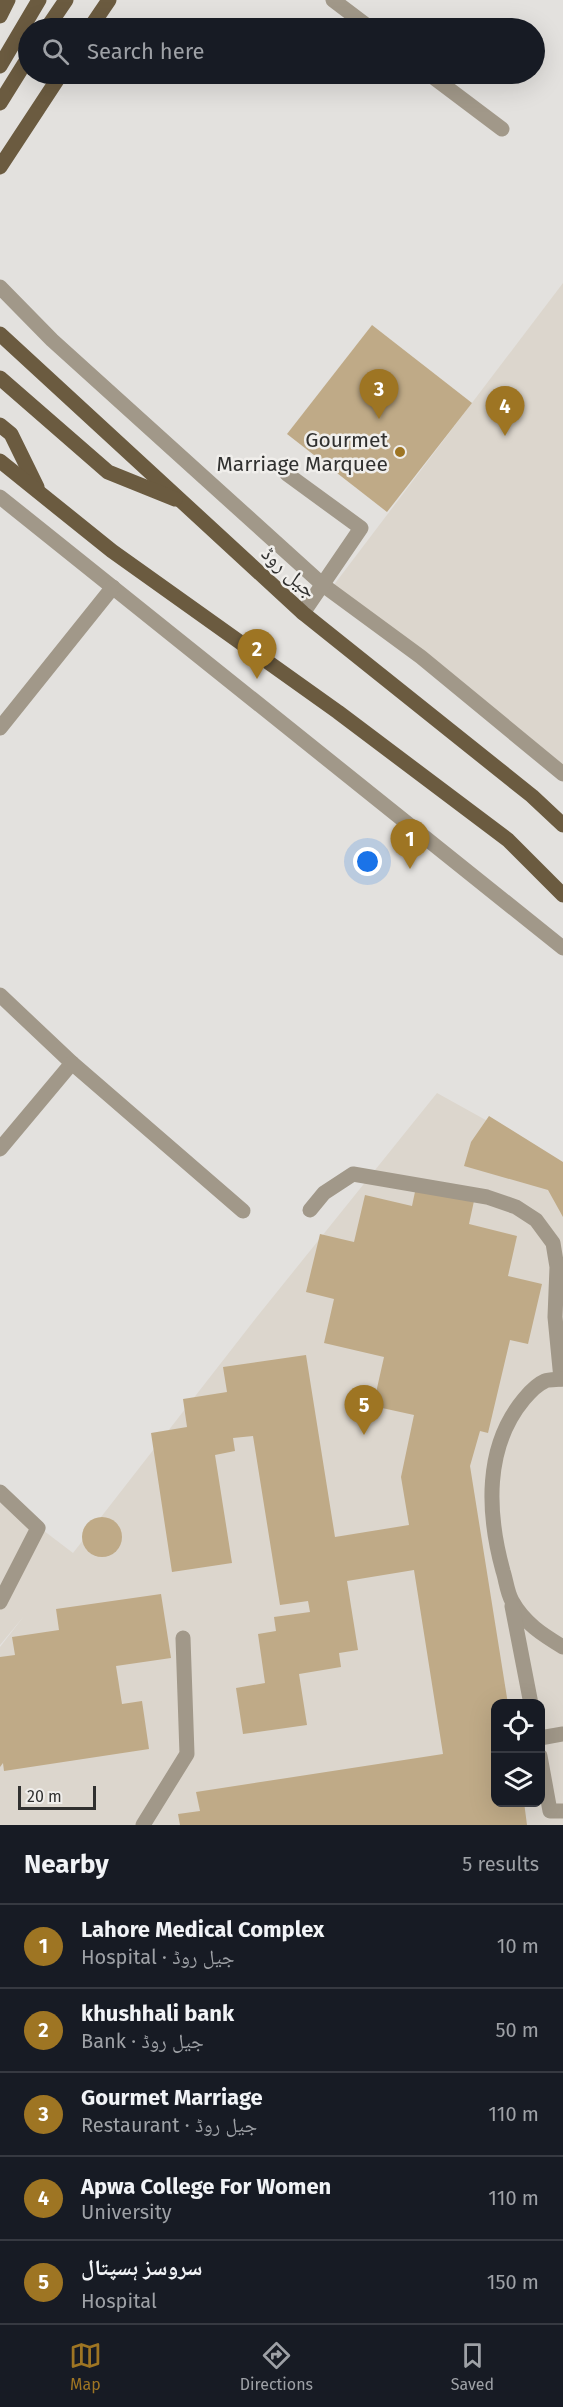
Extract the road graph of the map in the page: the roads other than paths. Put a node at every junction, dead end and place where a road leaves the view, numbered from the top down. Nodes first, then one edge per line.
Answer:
1 (8, 0) edge
2 (39, 0) edge
3 (66, 0) edge
4 (109, 0) edge
5 (333, 0) edge
6 (0, 16) edge
7 (28, 18) edge
8 (54, 18) edge
9 (97, 18) edge
10 (357, 18) edge
11 (18, 36) edge
12 (0, 66) edge
13 (18, 74) edge
14 (54, 84) edge
15 (442, 84) edge
16 (0, 103) edge
17 (502, 129) dead end
18 (0, 167) edge
19 (0, 287) edge
20 (0, 334) edge
21 (0, 378) edge
22 (0, 425) edge
23 (0, 461) edge
24 (287, 474) dead end
25 (39, 492) junction
26 (0, 497) edge
27 (185, 503) junction
28 (323, 585) junction
29 (113, 587) junction
30 (303, 613) junction
31 (0, 728) edge
32 (563, 774) edge
33 (563, 825) edge
34 (563, 895) edge
35 (563, 948) edge
36 (0, 995) edge
37 (72, 1063) junction
38 (0, 1149) edge
39 (310, 1210) dead end
40 (243, 1211) dead end
41 (562, 1379) edge
42 (0, 1492) edge
43 (511, 1600) junction
44 (0, 1602) edge
45 (183, 1638) dead end
46 (563, 1647) edge
47 (530, 1699) edge
48 (563, 1734) edge
49 (545, 1737) edge
50 (545, 1784) edge
51 (563, 1811) edge
52 (143, 1825) edge

1 - 6 main road
2 - 7 main road
3 - 8 main road
4 - 9 main road
5 - 10 street
11 - 12 main road
13 - 16 main road
14 - 18 main road
15 - 17 street
19 - 28 street
20 - 27 main road, جیل روڈ
21 - 27 main road
22 - 25 main road
23 - 25 main road
24 - 28 street
25 - 34 main road
26 - 29 street
27 - 30 main road, جیل روڈ
28 - 30 street
28 - 32 street
29 - 31 street
29 - 35 street
30 - 33 main road, جیل روڈ
36 - 37 street
37 - 38 street
37 - 40 street
39 - 41 street
41 - 43 street
42 - 44 street
43 - 46 street
43 - 47 street
45 - 52 street
48 - 49 street
50 - 51 street

